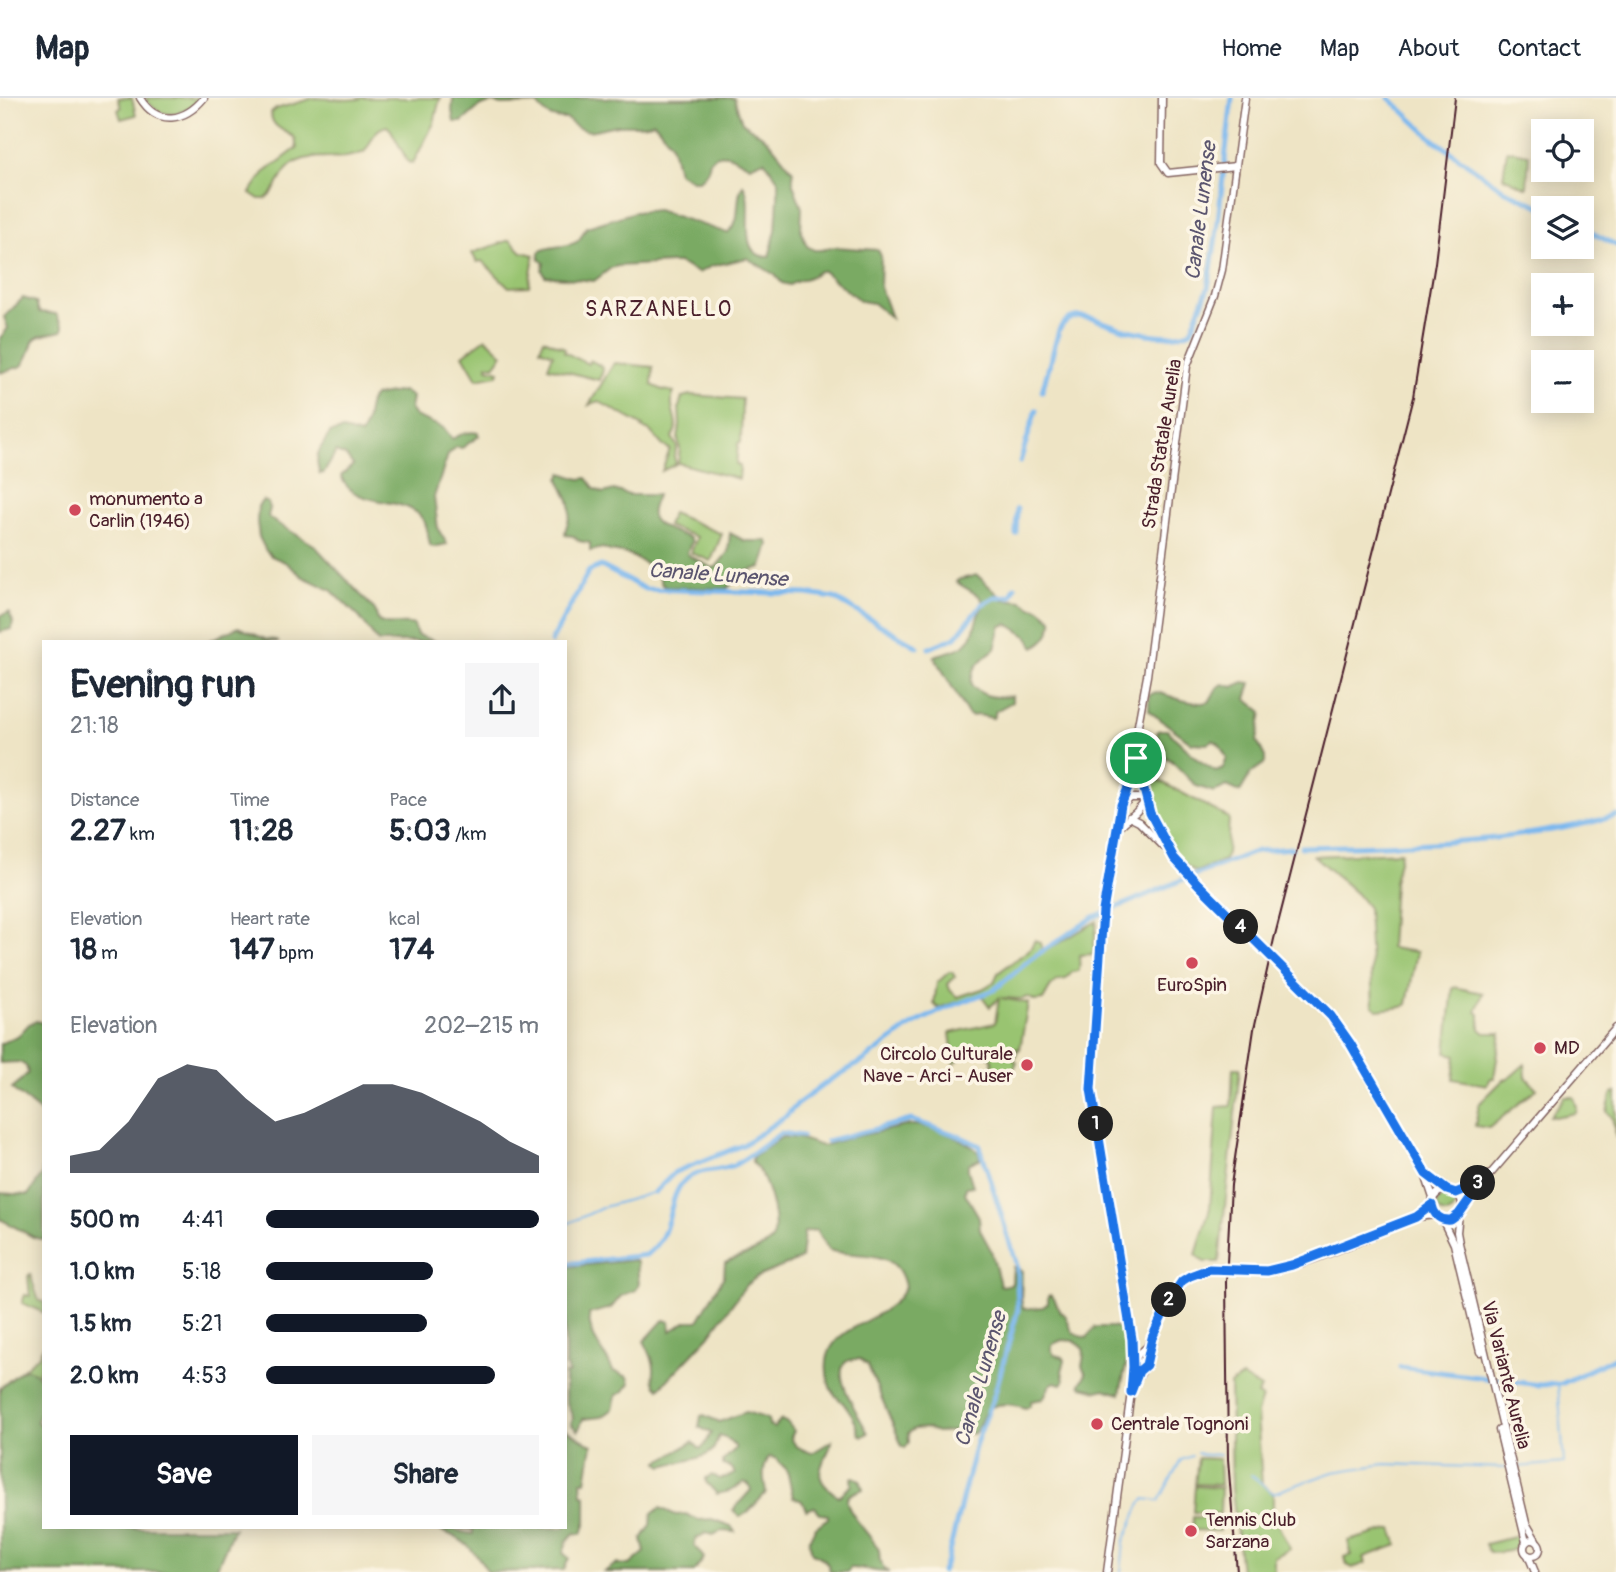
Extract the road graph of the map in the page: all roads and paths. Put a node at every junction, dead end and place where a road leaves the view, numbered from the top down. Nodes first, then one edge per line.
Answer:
1 (140, 98) edge
2 (204, 98) edge
3 (1162, 98) edge
4 (1245, 98) edge
5 (1232, 167) junction
6 (1136, 758) junction
7 (1145, 800) junction
8 (1121, 805) junction
9 (1129, 817) junction
10 (1117, 828) junction
11 (1174, 858) junction
12 (1616, 1028) edge
13 (1426, 1174) junction
14 (1482, 1182) junction
15 (1447, 1190) junction
16 (1456, 1193) junction
17 (1433, 1202) junction
18 (1462, 1207) junction
19 (1459, 1214) junction
20 (1416, 1217) junction
21 (1439, 1217) junction
22 (1152, 1338) junction
23 (1132, 1341) junction
24 (1147, 1347) junction
25 (1141, 1354) junction
26 (1132, 1361) junction
27 (1145, 1364) junction
28 (1486, 1368) junction
29 (1490, 1385) junction
30 (1131, 1392) junction
31 (1536, 1540) junction
32 (1526, 1542) junction
33 (1537, 1554) junction
34 (1528, 1555) junction
35 (1107, 1572) edge
36 (1536, 1572) edge

1 - 2 main road
3 - 5 main road
4 - 5 main road, Strada Statale Aurelia
5 - 6 main road, Strada Statale Aurelia
6 - 7 main road, Strada Statale Aurelia
6 - 8 main road, Strada Statale Aurelia
7 - 8 main road
7 - 9 main road
7 - 11 main road
8 - 10 main road, Strada Statale Aurelia
9 - 10 main road
9 - 11 main road
10 - 23 main road, Strada Statale Aurelia
11 - 13 main road
12 - 14 main road
13 - 15 main road
13 - 17 main road
14 - 16 main road
14 - 18 main road
15 - 16 main road
15 - 17 main road
16 - 18 main road
17 - 20 main road
17 - 21 main road
18 - 19 main road
19 - 21 main road
19 - 28 main road, Via Variante Aurelia
20 - 21 main road
20 - 22 main road
21 - 28 main road, Via Variante Aurelia
22 - 24 main road
22 - 27 main road
23 - 24 main road
23 - 25 main road
23 - 26 main road, Strada Statale Aurelia
24 - 25 main road
25 - 26 main road
25 - 27 main road
26 - 27 main road
26 - 30 main road, Strada Statale Aurelia
27 - 30 main road
28 - 29 main road, Via Variante Aurelia
29 - 31 main road, Via Variante Aurelia
29 - 32 main road, Via Variante Aurelia
30 - 35 main road
31 - 32 main road
31 - 33 main road, Via Variante Aurelia
32 - 34 main road, Via Variante Aurelia
33 - 34 main road
33 - 36 main road, Via Variante Aurelia
34 - 36 main road, Via Variante Aurelia

